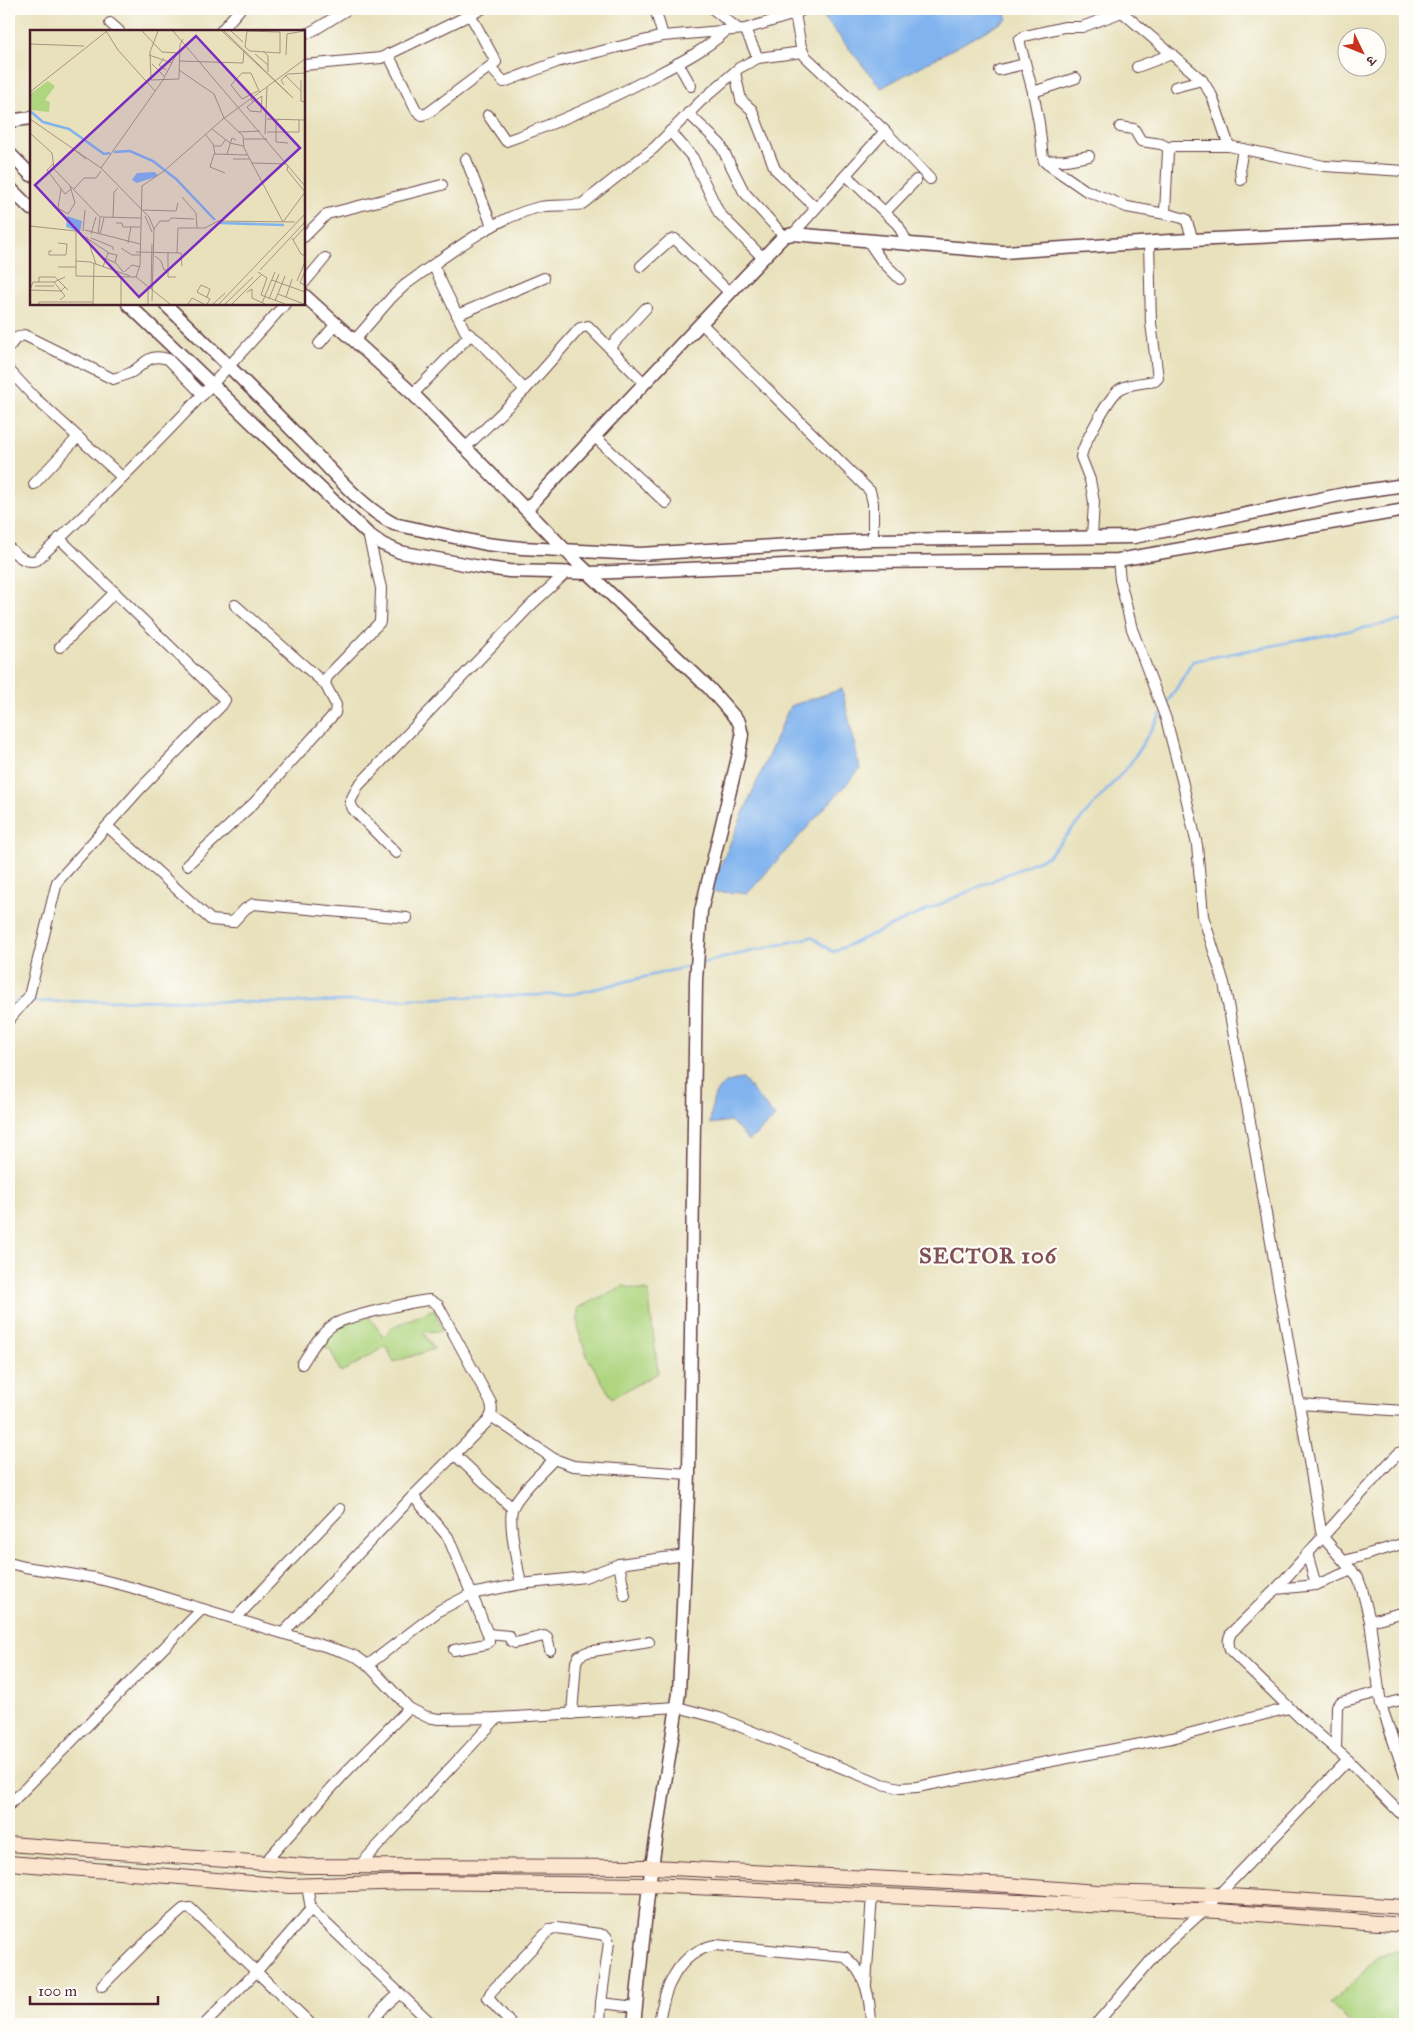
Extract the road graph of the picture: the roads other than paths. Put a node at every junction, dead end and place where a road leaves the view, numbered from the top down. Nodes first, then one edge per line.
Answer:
1 (240, 9) edge
2 (348, 9) edge
3 (482, 9) edge
4 (655, 9) edge
5 (714, 9) edge
6 (805, 9) edge
7 (468, 11) edge
8 (795, 14) junction
9 (110, 23) dead end
10 (741, 29) junction
11 (119, 30) edge
12 (222, 30) edge
13 (726, 31) junction
14 (305, 34) edge
15 (663, 36) junction
16 (802, 52) junction
17 (388, 54) junction
18 (1172, 54) junction
19 (758, 58) junction
20 (678, 63) junction
21 (1025, 64) junction
22 (305, 65) edge
23 (1137, 66) dead end
24 (490, 68) junction
25 (999, 70) dead end
26 (735, 72) junction
27 (1076, 78) dead end
28 (1202, 80) junction
29 (691, 86) dead end
30 (1175, 87) dead end
31 (1033, 92) junction
32 (688, 113) junction
33 (488, 115) dead end
34 (30, 118) edge
35 (9, 121) edge
36 (1120, 127) dead end
37 (670, 131) junction
38 (885, 131) junction
39 (1229, 146) junction
40 (1169, 148) junction
41 (1243, 149) junction
42 (9, 153) edge
43 (1089, 156) dead end
44 (466, 159) dead end
45 (1044, 161) junction
46 (1405, 171) edge
47 (30, 174) edge
48 (846, 175) junction
49 (930, 179) dead end
50 (916, 180) dead end
51 (1241, 180) dead end
52 (442, 186) dead end
53 (9, 187) edge
54 (30, 208) edge
55 (816, 208) junction
56 (885, 212) junction
57 (1165, 213) junction
58 (492, 226) junction
59 (1405, 230) edge
60 (789, 235) junction
61 (305, 236) edge
62 (868, 240) junction
63 (1193, 240) junction
64 (1149, 243) junction
65 (908, 244) junction
66 (325, 258) dead end
67 (763, 258) junction
68 (434, 264) junction
69 (641, 266) dead end
70 (544, 278) dead end
71 (900, 279) dead end
72 (305, 282) edge
73 (730, 293) junction
74 (305, 297) edge
75 (129, 305) edge
76 (166, 305) edge
77 (284, 305) edge
78 (646, 308) dead end
79 (457, 315) junction
80 (336, 324) junction
81 (702, 324) junction
82 (470, 335) junction
83 (354, 341) junction
84 (319, 344) dead end
85 (9, 346) edge
86 (610, 347) junction
87 (230, 366) junction
88 (9, 370) edge
89 (643, 382) junction
90 (212, 385) junction
91 (526, 390) junction
92 (413, 394) junction
93 (203, 395) junction
94 (594, 436) junction
95 (78, 438) junction
96 (466, 448) junction
97 (122, 477) junction
98 (34, 484) dead end
99 (1405, 485) edge
100 (666, 503) dead end
101 (528, 509) junction
102 (1405, 510) edge
103 (368, 534) junction
104 (1092, 537) junction
105 (60, 538) junction
106 (873, 540) junction
107 (9, 548) edge
108 (567, 551) junction
109 (1118, 560) junction
110 (566, 573) junction
111 (590, 573) junction
112 (115, 592) junction
113 (236, 605) dead end
114 (60, 647) dead end
115 (325, 684) junction
116 (107, 826) junction
117 (396, 853) dead end
118 (187, 865) dead end
119 (407, 918) dead end
120 (9, 1020) edge
121 (302, 1364) dead end
122 (1299, 1404) junction
123 (1405, 1411) edge
124 (491, 1416) junction
125 (1405, 1450) edge
126 (454, 1454) junction
127 (554, 1459) junction
128 (689, 1474) junction
129 (413, 1496) junction
130 (512, 1508) junction
131 (340, 1509) dead end
132 (1322, 1536) junction
133 (1405, 1543) edge
134 (1307, 1553) junction
135 (686, 1555) junction
136 (1345, 1561) junction
137 (9, 1563) edge
138 (619, 1564) junction
139 (1352, 1570) junction
140 (521, 1584) junction
141 (1316, 1585) junction
142 (1276, 1589) junction
143 (470, 1594) junction
144 (625, 1596) dead end
145 (202, 1610) junction
146 (1405, 1612) edge
147 (235, 1619) junction
148 (1370, 1621) junction
149 (282, 1633) junction
150 (488, 1634) junction
151 (649, 1642) dead end
152 (454, 1650) dead end
153 (550, 1650) dead end
154 (368, 1665) junction
155 (1379, 1692) junction
156 (1405, 1700) edge
157 (1381, 1705) junction
158 (677, 1707) junction
159 (409, 1708) junction
160 (1289, 1708) junction
161 (572, 1714) junction
162 (497, 1718) junction
163 (1336, 1750) junction
164 (1348, 1760) junction
165 (1405, 1775) edge
166 (9, 1805) edge
167 (1403, 1812) edge
168 (9, 1844) edge
169 (264, 1862) junction
170 (9, 1863) edge
171 (359, 1866) junction
172 (652, 1868) junction
173 (649, 1885) junction
174 (307, 1886) junction
175 (872, 1895) junction
176 (1217, 1895) junction
177 (1405, 1907) edge
178 (311, 1909) junction
179 (1203, 1910) junction
180 (1405, 1925) edge
181 (256, 1972) junction
182 (102, 1986) dead end
183 (866, 1986) junction
184 (400, 1994) junction
185 (601, 2003) junction
186 (636, 2007) junction
187 (205, 2024) edge
188 (311, 2024) edge
189 (370, 2024) edge
190 (432, 2024) edge
191 (511, 2024) edge
192 (600, 2024) edge
193 (634, 2024) edge
194 (660, 2024) edge
195 (871, 2024) edge
196 (1096, 2024) edge

1 - 12 street
2 - 14 street
3 - 7 street
4 - 15 street
5 - 10 street
6 - 8 street
7 - 17 street
7 - 24 street
8 - 10 street
8 - 16 street
9 - 11 street
10 - 13 street
10 - 19 street
13 - 15 street
13 - 20 street
15 - 24 street
16 - 19 street
16 - 38 street
17 - 22 street
17 - 24 street
18 - 21 street
18 - 23 street
18 - 28 street
19 - 26 street
20 - 29 street
20 - 33 street
21 - 25 street
21 - 31 street
26 - 32 street
26 - 55 street
27 - 31 street
28 - 30 street
28 - 39 street
31 - 45 street
32 - 37 street
32 - 60 street
34 - 35 street
36 - 40 street
37 - 58 street
37 - 67 street
38 - 48 street
38 - 49 street
39 - 40 street
39 - 41 street
40 - 57 street
41 - 46 street
41 - 51 street
42 - 47 street
43 - 45 street
44 - 58 street
45 - 57 street
48 - 55 street
48 - 56 street
50 - 56 street
52 - 61 street
53 - 54 street
55 - 60 street
56 - 65 street
57 - 63 street
58 - 68 street
59 - 63 street
60 - 62 street
60 - 67 street
62 - 65 street
62 - 71 street
63 - 64 street
64 - 65 street
64 - 104 street
66 - 72 street
67 - 73 street
68 - 79 street
68 - 83 street
69 - 73 street
70 - 79 street
73 - 81 street
74 - 80 street
75 - 90 street
76 - 87 street
77 - 87 street
78 - 86 street
79 - 82 street
80 - 83 street
80 - 84 street
81 - 89 street
81 - 106 street
82 - 91 street
82 - 92 street
83 - 92 street
85 - 93 street
86 - 89 street
86 - 91 street
87 - 90 street
87 - 108 street
88 - 95 street
89 - 94 street
90 - 93 street
90 - 103 street
91 - 96 street
92 - 96 street
93 - 97 street
94 - 100 street
94 - 101 street
95 - 97 street
95 - 98 street
96 - 101 street
97 - 105 street
99 - 104 street
101 - 108 street
102 - 109 street
103 - 110 street
103 - 115 street
104 - 106 street
105 - 107 street
105 - 112 street
106 - 108 street
108 - 111 street
109 - 111 street
109 - 122 street
110 - 111 street
110 - 117 street
111 - 128 street
112 - 114 street
112 - 116 street
113 - 115 street
115 - 118 street
116 - 119 street
116 - 120 street
121 - 124 street
122 - 123 street
122 - 132 street
124 - 126 street
124 - 127 street
125 - 132 street
126 - 129 street
126 - 130 street
127 - 128 street
127 - 130 street
128 - 135 street
129 - 143 street
129 - 149 street
130 - 140 street
131 - 147 street
132 - 134 street
132 - 136 street
133 - 136 street
134 - 141 street
134 - 142 street
135 - 138 street
135 - 158 street
136 - 139 street
137 - 145 street
138 - 140 street
138 - 144 street
139 - 141 street
139 - 148 street
140 - 143 street
141 - 142 street
142 - 160 street
143 - 150 street
143 - 154 street
145 - 147 street
145 - 166 street
146 - 148 street
147 - 149 street
148 - 155 street
149 - 154 street
150 - 152 street
150 - 153 street
151 - 161 street
154 - 159 street
155 - 157 street
155 - 163 street
156 - 157 street
157 - 165 street
158 - 160 street
158 - 161 street
158 - 172 street
159 - 162 street
159 - 169 street
160 - 163 street
161 - 162 street
162 - 171 street
163 - 164 street
164 - 167 street
164 - 176 street
168 - 169 main road
169 - 171 main road
170 - 174 main road
171 - 172 main road
172 - 173 street
172 - 176 main road
173 - 174 main road
173 - 175 main road
173 - 186 street
174 - 178 street
175 - 179 main road
175 - 183 street
176 - 177 main road
176 - 179 street
178 - 181 street
178 - 184 street
179 - 180 main road
179 - 196 street
181 - 182 street
181 - 187 street
181 - 188 street
183 - 194 street
183 - 195 street
184 - 189 street
184 - 190 street
185 - 186 street
185 - 191 street
185 - 192 street
186 - 193 street

